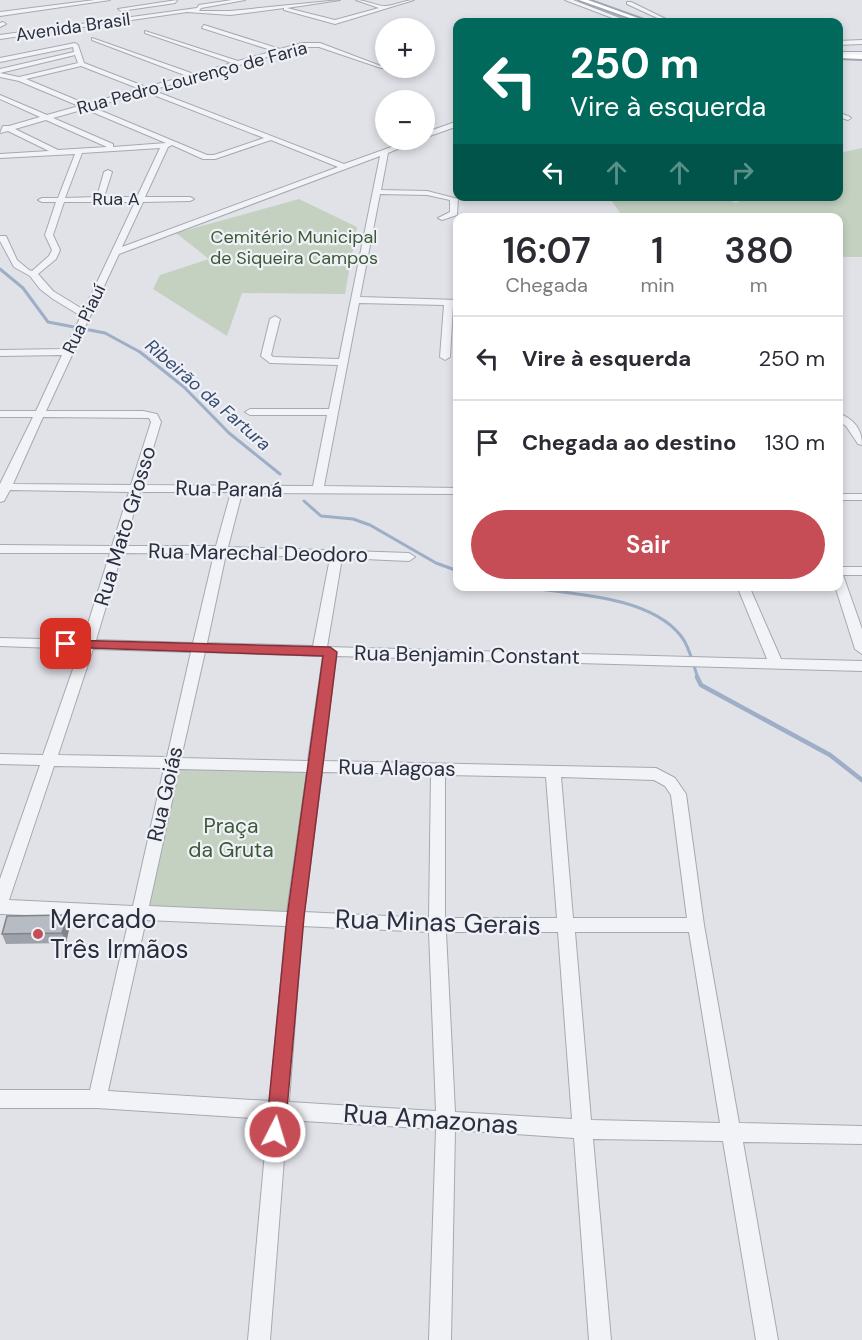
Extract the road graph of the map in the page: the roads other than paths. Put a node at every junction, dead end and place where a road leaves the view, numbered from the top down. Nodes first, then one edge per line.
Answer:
1 (107, 0) edge
2 (111, 0) edge
3 (211, 0) edge
4 (242, 0) edge
5 (337, 0) edge
6 (359, 0) edge
7 (410, 0) edge
8 (568, 0) edge
9 (582, 0) edge
10 (173, 1) edge
11 (314, 1) edge
12 (71, 2) edge
13 (220, 3) junction
14 (628, 3) dead end
15 (31, 7) junction
16 (282, 7) junction
17 (196, 8) junction
18 (386, 8) junction
19 (121, 9) junction
20 (339, 9) dead end
21 (80, 11) dead end
22 (182, 11) junction
23 (350, 12) dead end
24 (215, 13) junction
25 (0, 14) edge
26 (361, 15) junction
27 (656, 15) junction
28 (40, 16) dead end
29 (87, 17) dead end
30 (133, 18) junction
31 (616, 18) edge
32 (632, 18) edge
33 (648, 18) edge
34 (662, 18) edge
35 (46, 23) dead end
36 (1, 24) edge
37 (93, 24) junction
38 (204, 27) dead end
39 (53, 29) junction
40 (147, 32) dead end
41 (12, 35) junction
42 (0, 37) edge
43 (94, 39) dead end
44 (862, 42) edge
45 (843, 43) edge
46 (280, 51) junction
47 (77, 53) junction
48 (843, 55) edge
49 (862, 55) edge
50 (0, 60) edge
51 (237, 63) junction
52 (81, 64) junction
53 (375, 64) edge
54 (0, 73) edge
55 (194, 76) junction
56 (20, 79) junction
57 (0, 84) edge
58 (147, 89) junction
59 (0, 97) edge
60 (87, 106) junction
61 (843, 116) edge
62 (47, 118) junction
63 (848, 118) dead end
64 (453, 125) edge
65 (2, 128) edge
66 (435, 132) edge
67 (271, 138) junction
68 (169, 144) junction
69 (113, 148) junction
70 (80, 150) junction
71 (391, 150) edge
72 (57, 152) junction
73 (384, 153) junction
74 (0, 156) edge
75 (345, 167) junction
76 (108, 172) dead end
77 (376, 192) junction
78 (100, 199) junction
79 (140, 199) junction
80 (190, 199) dead end
81 (453, 199) edge
82 (42, 200) dead end
83 (60, 200) junction
84 (453, 213) edge
85 (442, 218) dead end
86 (3, 238) dead end
87 (116, 252) junction
88 (33, 274) junction
89 (355, 300) junction
90 (453, 303) edge
91 (85, 314) junction
92 (275, 319) dead end
93 (446, 344) junction
94 (453, 344) edge
95 (0, 352) edge
96 (67, 352) junction
97 (445, 357) dead end
98 (342, 362) junction
99 (250, 411) dead end
100 (334, 412) junction
101 (0, 414) edge
102 (42, 414) junction
103 (862, 421) edge
104 (844, 425) edge
105 (862, 442) edge
106 (3, 487) edge
107 (137, 487) junction
108 (453, 487) edge
109 (237, 490) junction
110 (318, 490) junction
111 (428, 490) junction
112 (453, 491) edge
113 (843, 496) edge
114 (862, 497) edge
115 (0, 499) edge
116 (0, 549) edge
117 (119, 550) junction
118 (221, 550) junction
119 (337, 554) junction
120 (409, 557) dead end
121 (843, 571) edge
122 (862, 571) edge
123 (745, 591) edge
124 (843, 591) edge
125 (0, 642) edge
126 (88, 645) junction
127 (199, 648) junction
128 (862, 649) edge
129 (324, 652) junction
130 (777, 663) junction
131 (862, 666) edge
132 (0, 759) edge
133 (48, 760) junction
134 (172, 764) junction
135 (315, 766) junction
136 (438, 768) junction
137 (553, 770) junction
138 (0, 905) edge
139 (138, 913) junction
140 (296, 917) junction
141 (437, 924) junction
142 (696, 925) junction
143 (566, 926) junction
144 (0, 1099) edge
145 (97, 1099) junction
146 (277, 1109) junction
147 (446, 1119) junction
148 (582, 1129) junction
149 (733, 1134) junction
150 (862, 1135) edge
151 (259, 1340) edge
152 (440, 1340) edge
153 (600, 1340) edge
154 (767, 1340) edge

1 - 12 street
2 - 19 street
3 - 13 street
4 - 13 street, Avenida Brasil
5 - 11 street, Avenida Brasil
6 - 18 street
7 - 18 street
8 - 31 street
9 - 32 main road
10 - 17 street
10 - 19 street
11 - 16 street, Avenida Brasil
11 - 20 street
12 - 15 street
12 - 21 street
13 - 17 street, Avenida Brasil
14 - 27 street
15 - 25 street
15 - 28 street
16 - 24 street, Avenida Brasil
16 - 26 street
17 - 22 street, Avenida Brasil
17 - 24 street
18 - 26 street
19 - 30 street
22 - 24 street, Avenida Brasil
22 - 30 street, Avenida Brasil
23 - 26 street
27 - 33 street
27 - 34 street
29 - 37 street
30 - 37 street, Avenida Brasil
35 - 39 street
36 - 41 street
37 - 39 street, Avenida Brasil
38 - 46 street
39 - 41 street, Avenida Brasil
40 - 51 street
41 - 42 street, Avenida Brasil
43 - 55 street
44 - 45 street
46 - 51 street, Rua Pedro Lourenço de Faria
46 - 53 street, Rua Pedro Lourenço de Faria
47 - 50 street
47 - 52 street
47 - 54 street
48 - 49 main road
51 - 55 street, Rua Pedro Lourenço de Faria
52 - 56 street
52 - 58 street
54 - 56 street
55 - 58 street, Rua Pedro Lourenço de Faria
56 - 57 street
56 - 60 street
58 - 60 street, Rua Pedro Lourenço de Faria
58 - 67 street
59 - 62 street
60 - 62 street, Rua Pedro Lourenço de Faria
60 - 68 street
61 - 63 street
62 - 65 street, Rua Pedro Lourenço de Faria
62 - 69 street
64 - 66 street
65 - 72 street
67 - 68 street
67 - 75 street
68 - 69 street
68 - 79 street, Rua Piauí
69 - 70 street
70 - 72 street
70 - 83 street
71 - 73 street
72 - 74 street
73 - 75 street
73 - 77 street
75 - 87 street
76 - 78 street
77 - 81 street
77 - 89 street
78 - 79 street, Rua A
78 - 83 street, Rua A
79 - 80 street, Rua A
79 - 87 street, Rua Piauí
82 - 83 street, Rua A
83 - 88 street
84 - 85 street
86 - 88 street
87 - 91 street, Rua Piauí
88 - 91 street
89 - 90 street
89 - 98 street
90 - 93 street
91 - 96 street, Rua Piauí
92 - 98 street
93 - 94 street
93 - 97 street
95 - 96 street
96 - 102 street, Rua Piauí
98 - 100 street
99 - 100 street
100 - 110 street
101 - 102 street
102 - 106 street, Rua Piauí
102 - 107 street, Rua Mato Grosso
103 - 104 street
104 - 105 street
106 - 107 street, Rua Paraná
106 - 115 street, Rua Piauí
107 - 109 street, Rua Paraná
107 - 117 street, Rua Mato Grosso
108 - 111 street
109 - 110 street, Rua Paraná
109 - 118 street, Rua Goiás
110 - 111 street, Rua Paraná
111 - 112 street, Rua Paraná
113 - 114 street
116 - 117 street, Rua Marechal Deodoro
117 - 118 street, Rua Marechal Deodoro
117 - 126 street, Rua Mato Grosso
118 - 119 street, Rua Marechal Deodoro
118 - 127 street, Rua Goiás
119 - 120 street, Rua Marechal Deodoro
119 - 129 street
121 - 122 street
123 - 130 street
124 - 128 street
125 - 126 street, Rua Benjamin Constant
126 - 127 street, Rua Benjamin Constant
126 - 133 street, Rua Mato Grosso
127 - 129 street, Rua Benjamin Constant
127 - 134 street, Rua Goiás
129 - 130 street, Rua Benjamin Constant
129 - 135 street
130 - 131 street, Rua Benjamin Constant
132 - 133 street, Rua Alagoas
133 - 134 street, Rua Alagoas
133 - 138 street, Rua Mato Grosso
134 - 135 street, Rua Alagoas
134 - 139 street, Rua Goiás
135 - 136 street, Rua Alagoas
135 - 140 street
136 - 137 street, Rua Alagoas
136 - 141 street
137 - 142 street, Rua Alagoas
137 - 143 street
138 - 139 street, Rua Minas Gerais
139 - 140 street, Rua Minas Gerais
139 - 145 street, Rua Goiás
140 - 141 street, Rua Minas Gerais
140 - 146 street
141 - 143 street, Rua Minas Gerais
141 - 147 street
142 - 143 street, Rua Minas Gerais
142 - 149 street
143 - 148 street
144 - 145 street, Rua Amazonas
145 - 146 street, Rua Amazonas
146 - 147 street, Rua Amazonas
146 - 151 street
147 - 148 street, Rua Amazonas
147 - 152 street
148 - 149 street, Rua Amazonas
148 - 153 street
149 - 150 street, Rua Amazonas
149 - 154 street

